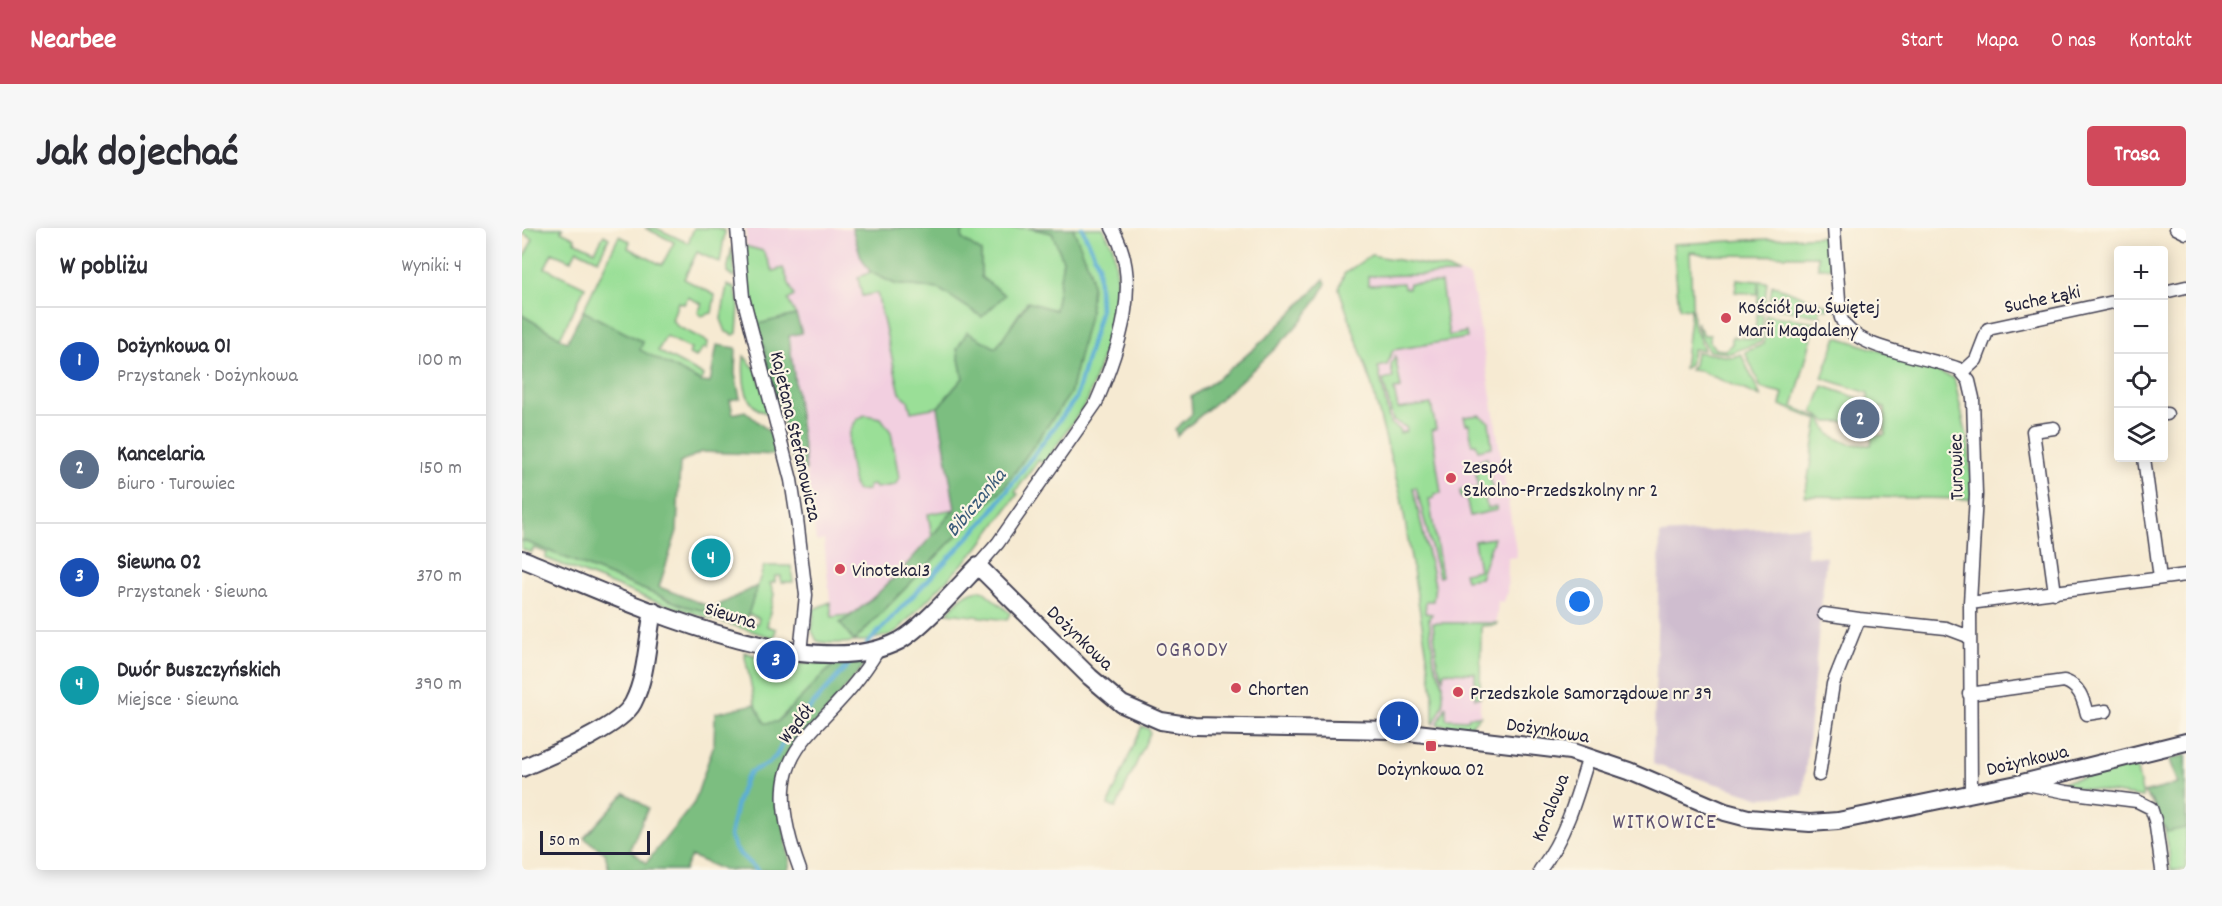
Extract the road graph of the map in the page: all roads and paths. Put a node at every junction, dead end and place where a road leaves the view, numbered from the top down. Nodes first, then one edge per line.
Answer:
1 (1112, 228) edge
2 (1834, 228) edge
3 (2176, 228) edge
4 (734, 229) edge
5 (2186, 233) edge
6 (2186, 287) edge
7 (2168, 291) edge
8 (2114, 302) edge
9 (1963, 372) junction
10 (2054, 428) dead end
11 (2145, 462) edge
12 (522, 559) edge
13 (978, 566) junction
14 (2186, 575) edge
15 (2160, 578) junction
16 (2055, 593) junction
17 (1970, 603) junction
18 (653, 611) junction
19 (1824, 614) dead end
20 (1859, 619) junction
21 (1970, 637) junction
22 (873, 651) junction
23 (800, 653) junction
24 (1969, 694) junction
25 (2106, 711) dead end
26 (2186, 742) edge
27 (1589, 756) junction
28 (522, 768) edge
29 (1819, 775) dead end
30 (2022, 783) junction
31 (1971, 793) junction
32 (800, 870) edge
33 (1540, 870) edge
34 (2162, 870) edge

1 - 13 street
2 - 9 street
3 - 5 street
4 - 23 street, Kajetana Stefanowicza
6 - 7 street
8 - 9 street, Suche Łąki
9 - 17 street, Turowiec
10 - 16 street
11 - 15 street
12 - 18 street, Siewna
13 - 22 street, Siewna
13 - 27 street, Dożynkowa
14 - 15 street
15 - 16 street
16 - 17 street
17 - 21 street, Turowiec
18 - 23 street, Siewna
18 - 28 street
19 - 20 street
20 - 21 street
20 - 29 street
21 - 24 street, Turowiec
22 - 23 street, Siewna
22 - 32 street, Wądół
24 - 25 street
24 - 31 street, Turowiec
26 - 30 street, Dożynkowa
27 - 31 street, Dożynkowa
27 - 33 street, Koralowa
30 - 31 street, Dożynkowa
30 - 34 street

